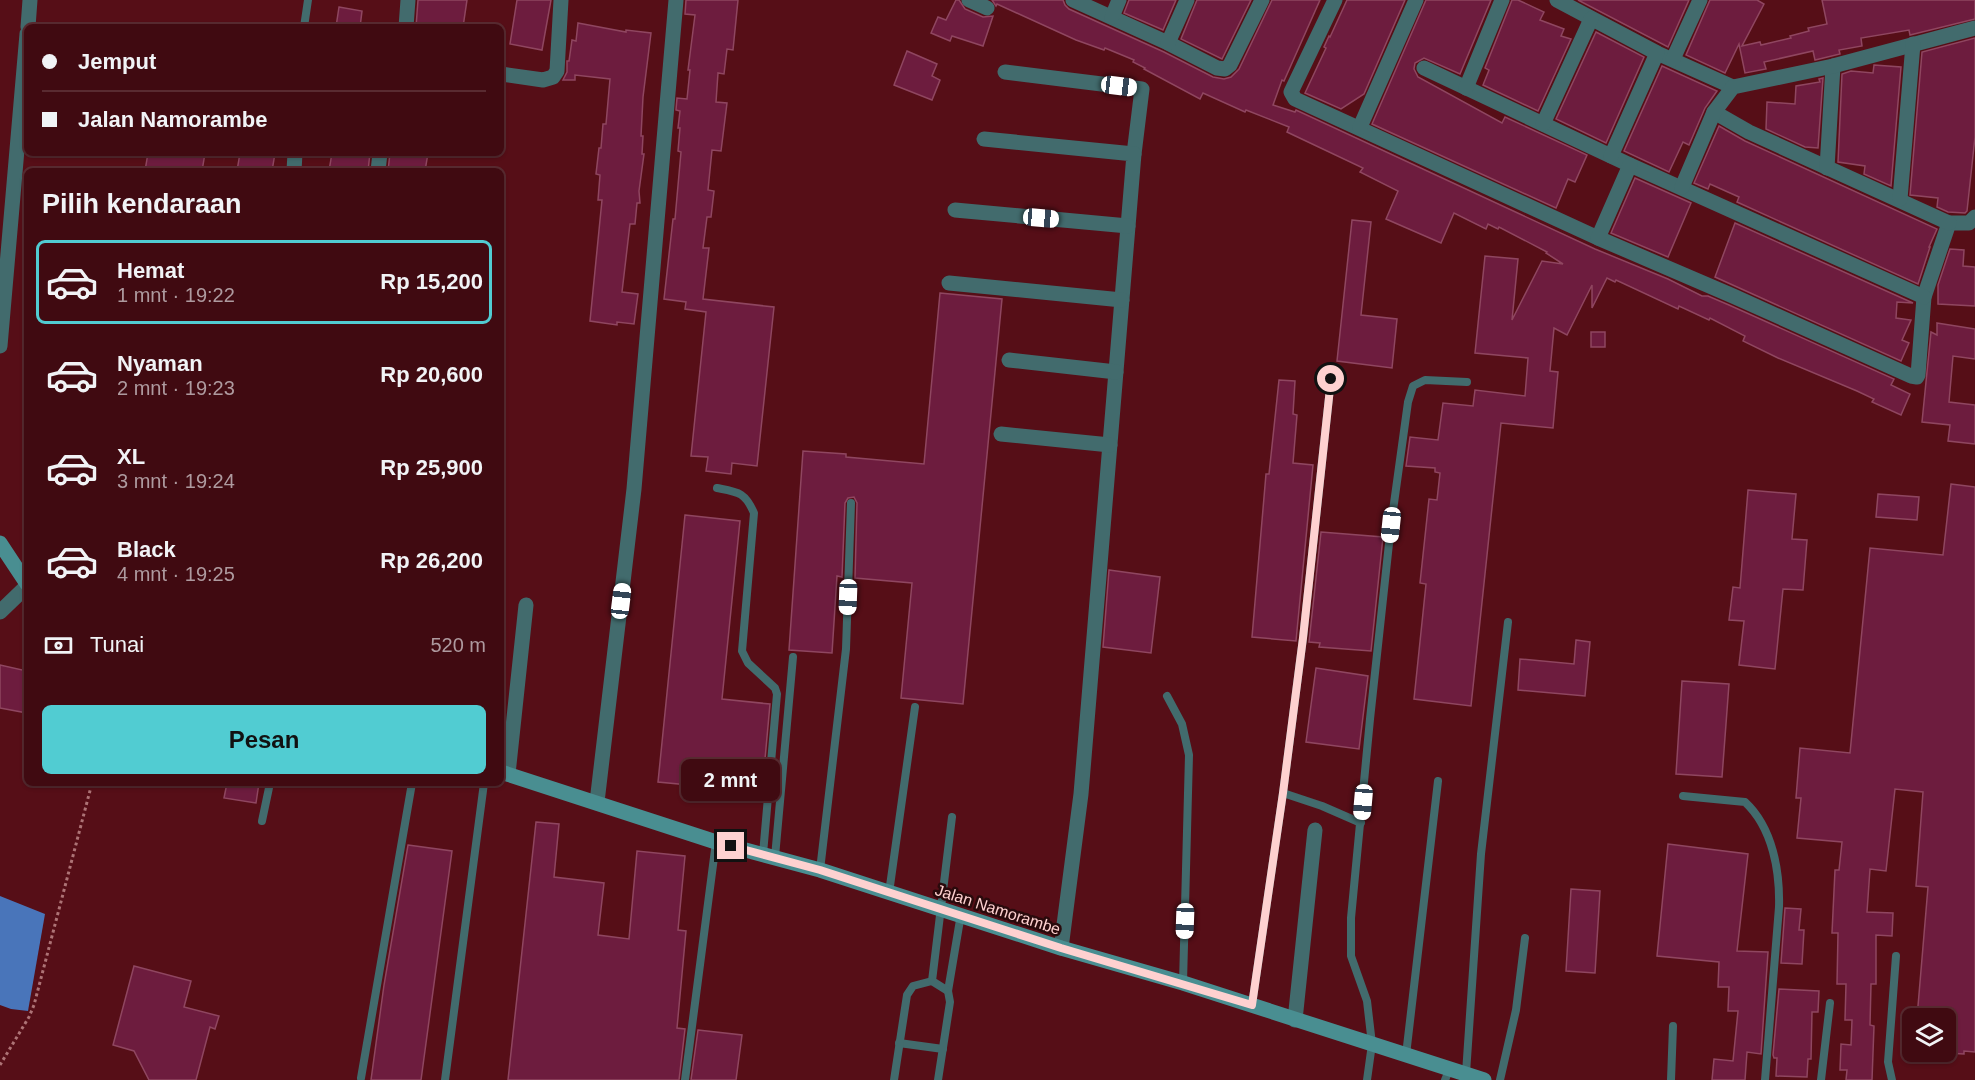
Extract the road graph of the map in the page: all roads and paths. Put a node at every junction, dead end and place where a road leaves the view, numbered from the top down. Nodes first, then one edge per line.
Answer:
1 (30, 0) edge
2 (308, 0) edge
3 (408, 0) edge
4 (561, 0) edge
5 (676, 0) edge
6 (969, 0) edge
7 (1073, 0) edge
8 (1119, 0) edge
9 (1187, 0) edge
10 (1262, 0) edge
11 (1335, 0) edge
12 (1416, 0) edge
13 (1502, 0) edge
14 (1700, 0) edge
15 (1566, 2) edge
16 (987, 8) dead end
17 (1112, 17) junction
18 (1591, 19) junction
19 (28, 24) edge
20 (304, 24) edge
21 (406, 24) edge
22 (1975, 28) edge
23 (1168, 43) junction
24 (1913, 44) junction
25 (1657, 52) junction
26 (1673, 59) junction
27 (1833, 66) junction
28 (1424, 68) dead end
29 (24, 69) edge
30 (1005, 72) dead end
31 (504, 74) edge
32 (1733, 87) junction
33 (1466, 88) junction
34 (1714, 112) junction
35 (1543, 124) junction
36 (1360, 128) junction
37 (984, 139) dead end
38 (1134, 154) junction
39 (1611, 156) junction
40 (1630, 165) junction
41 (1827, 168) junction
42 (1682, 187) junction
43 (1900, 199) junction
44 (955, 210) dead end
45 (1975, 217) edge
46 (1949, 223) junction
47 (1128, 226) junction
48 (1598, 238) junction
49 (949, 283) dead end
50 (1924, 297) junction
51 (1122, 300) junction
52 (0, 346) edge
53 (1010, 360) dead end
54 (1116, 372) junction
55 (1331, 379) dead end
56 (1467, 382) dead end
57 (1002, 435) dead end
58 (1110, 445) junction
59 (717, 488) dead end
60 (851, 503) dead end
61 (0, 543) edge
62 (24, 580) edge
63 (24, 588) edge
64 (526, 605) dead end
65 (0, 612) edge
66 (1508, 622) dead end
67 (794, 657) dead end
68 (1167, 696) dead end
69 (915, 707) dead end
70 (505, 773) edge
71 (1438, 781) dead end
72 (92, 786) edge
73 (269, 786) edge
74 (411, 786) edge
75 (484, 786) edge
76 (1283, 793) junction
77 (1683, 796) dead end
78 (597, 802) junction
79 (952, 817) dead end
80 (262, 820) dead end
81 (1361, 823) junction
82 (1315, 830) dead end
83 (716, 842) junction
84 (769, 856) junction
85 (820, 870) junction
86 (889, 892) junction
87 (940, 909) junction
88 (961, 914) junction
89 (1525, 938) dead end
90 (1061, 948) junction
91 (1896, 956) dead end
92 (932, 981) junction
93 (1183, 983) junction
94 (948, 991) junction
95 (1830, 1003) dead end
96 (1252, 1005) junction
97 (1295, 1020) junction
98 (1673, 1026) dead end
99 (899, 1043) junction
100 (1372, 1044) junction
101 (944, 1049) junction
102 (1406, 1055) junction
103 (0, 1065) edge
104 (1466, 1073) junction
105 (1447, 1074) edge
106 (362, 1078) dead end
107 (445, 1080) edge
108 (685, 1080) edge
109 (894, 1080) edge
110 (938, 1080) edge
111 (1367, 1080) edge
112 (1484, 1080) edge
113 (1500, 1080) edge
114 (1671, 1080) edge
115 (1765, 1080) edge
116 (1821, 1080) edge
117 (1892, 1080) edge

1 - 19 street
2 - 20 lane
3 - 21 street
4 - 31 street
5 - 78 street
6 - 16 street
7 - 17 street
8 - 17 street
9 - 23 street
10 - 23 street
11 - 36 street
12 - 36 street
13 - 33 street
14 - 26 street
15 - 18 street
17 - 23 street
18 - 25 street
18 - 35 street
22 - 24 street
24 - 27 street
24 - 43 street
25 - 26 street
25 - 39 street
26 - 32 street
27 - 32 street
27 - 41 street
28 - 33 street
29 - 52 street
30 - 38 street
32 - 34 street
33 - 35 street
34 - 41 street
34 - 42 street
35 - 39 street
36 - 48 street
37 - 38 street
38 - 47 street
39 - 40 street
40 - 42 street
40 - 48 street
41 - 43 street
42 - 50 street
43 - 46 street
44 - 47 street
45 - 46 street
46 - 50 street
47 - 51 street
48 - 50 street
49 - 51 street
51 - 54 street
53 - 54 street
54 - 58 street
55 - 76 lane
56 - 81 lane
57 - 58 street
58 - 90 street
59 - 84 lane
60 - 85 lane
61 - 62 main road
63 - 65 street
64 - 70 street
66 - 104 lane
67 - 84 lane
68 - 93 lane
69 - 86 lane
70 - 78 main road, Jalan Namorambe
71 - 102 lane
72 - 103 path
73 - 80 lane
74 - 106 lane
75 - 107 lane
76 - 81 lane
76 - 96 lane
77 - 115 lane
78 - 83 main road, Jalan Namorambe
79 - 87 lane
81 - 100 lane
82 - 97 street
83 - 84 main road, Jalan Namorambe
83 - 108 lane
84 - 85 main road, Jalan Namorambe
85 - 86 main road, Jalan Namorambe
86 - 87 main road, Jalan Namorambe
87 - 88 main road, Jalan Namorambe
87 - 92 lane
88 - 90 main road, Jalan Namorambe
88 - 94 lane
89 - 113 lane
90 - 93 main road, Jalan Namorambe
91 - 117 lane
92 - 94 lane
92 - 99 lane
93 - 96 main road, Jalan Namorambe
94 - 101 lane
95 - 116 lane
96 - 97 main road, Jalan Namorambe
97 - 100 main road, Jalan Namorambe
98 - 114 lane
99 - 101 lane
99 - 109 lane
100 - 102 main road, Jalan Namorambe
100 - 111 lane
101 - 110 lane
102 - 105 main road, Jalan Namorambe
104 - 105 main road, Jalan Namorambe
104 - 112 main road, Jalan Namorambe

